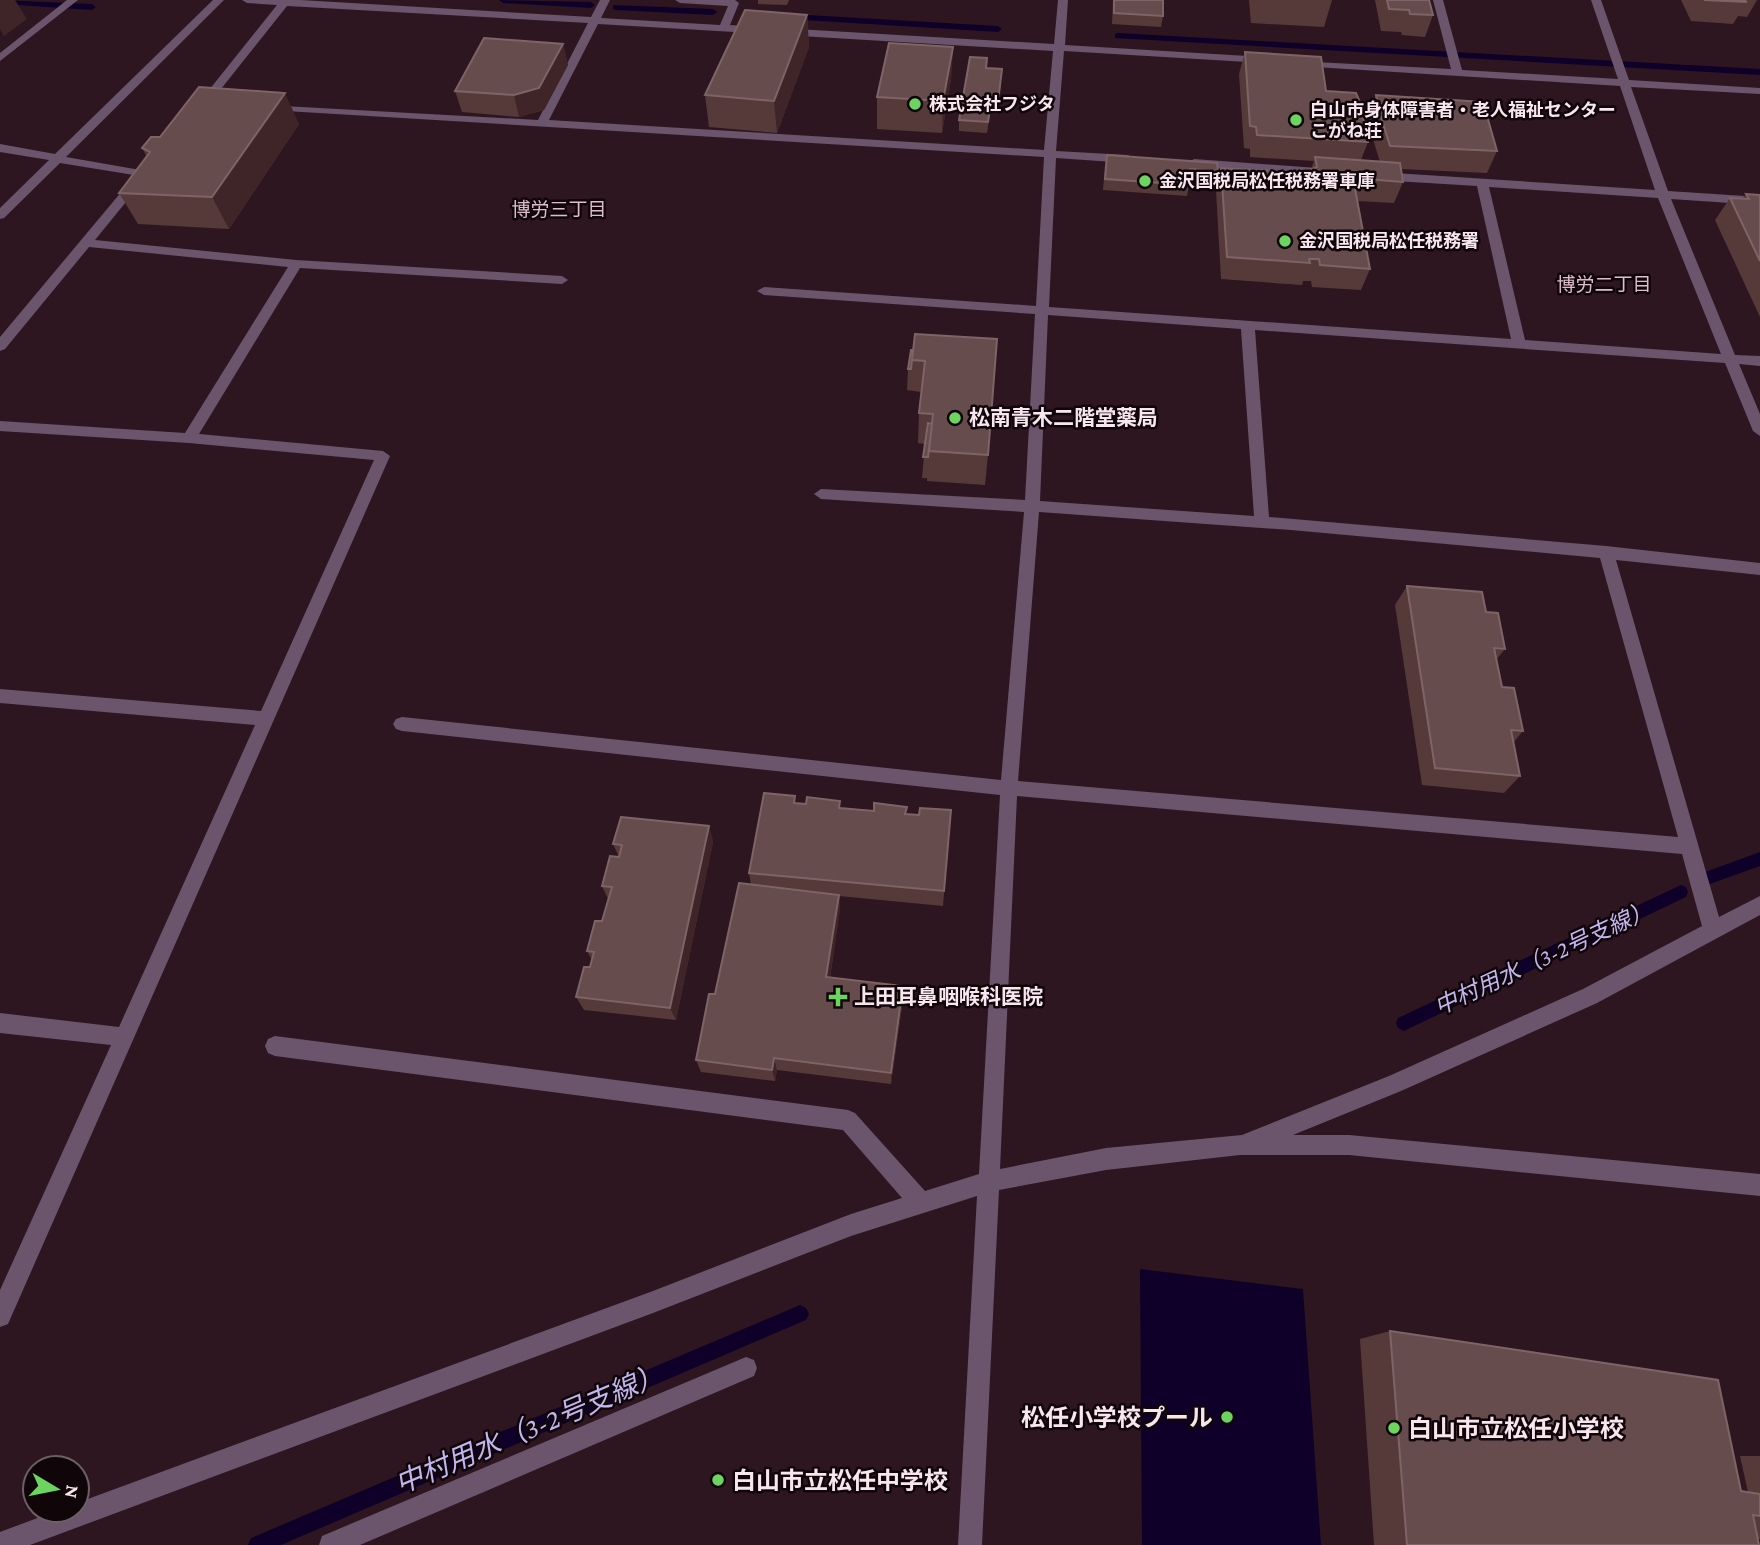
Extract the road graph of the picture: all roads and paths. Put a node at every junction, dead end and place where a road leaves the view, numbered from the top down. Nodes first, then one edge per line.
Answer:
1 (219, 0) edge
2 (247, 0) edge
3 (605, 0) edge
4 (680, 0) edge
5 (1063, 0) edge
6 (1438, 0) edge
7 (1595, 0) edge
8 (286, 1) edge
9 (68, 4) edge
10 (596, 20) junction
11 (724, 28) junction
12 (1061, 48) junction
13 (0, 58) edge
14 (1454, 60) junction
15 (1279, 61) edge
16 (1293, 62) edge
17 (1621, 76) junction
18 (1760, 90) edge
19 (205, 103) junction
20 (218, 104) edge
21 (259, 106) edge
22 (196, 113) edge
23 (541, 125) junction
24 (0, 148) edge
25 (1050, 154) junction
26 (57, 159) junction
27 (1148, 160) edge
28 (1176, 162) edge
29 (151, 164) edge
30 (142, 174) junction
31 (1343, 174) edge
32 (1371, 176) edge
33 (1482, 183) junction
34 (1663, 195) junction
35 (1760, 201) edge
36 (0, 215) edge
37 (86, 243) junction
38 (296, 264) junction
39 (562, 280) dead end
40 (764, 291) dead end
41 (1044, 310) junction
42 (1248, 326) junction
43 (1519, 343) junction
44 (1, 344) edge
45 (1732, 359) junction
46 (1760, 361) edge
47 (0, 426) edge
48 (1760, 431) edge
49 (189, 438) junction
50 (821, 494) dead end
51 (1032, 506) junction
52 (1262, 521) junction
53 (1606, 552) junction
54 (1760, 569) edge
55 (0, 696) edge
56 (266, 719) junction
57 (402, 724) dead end
58 (1009, 788) junction
59 (1689, 846) junction
60 (1760, 905) edge
61 (1713, 930) junction
62 (0, 1023) edge
63 (124, 1037) junction
64 (275, 1046) dead end
65 (1240, 1146) junction
66 (989, 1181) junction
67 (1760, 1185) edge
68 (921, 1203) junction
69 (0, 1316) edge
70 (746, 1368) dead end
71 (0, 1544) edge
72 (331, 1545) edge
73 (971, 1545) edge

1 - 26 street
2 - 8 street
3 - 10 street
4 - 11 street
5 - 12 street
6 - 14 street
7 - 17 street
8 - 10 street
8 - 19 street
9 - 13 street
10 - 11 street
10 - 23 street
11 - 12 street
12 - 15 street
12 - 25 street
14 - 16 street
14 - 17 street
17 - 18 street
17 - 34 street
19 - 20 street
19 - 22 street
21 - 23 street
23 - 25 street
24 - 26 street
25 - 27 street
25 - 41 street
26 - 30 street
26 - 36 street
28 - 31 street
29 - 30 street
30 - 37 street
32 - 33 street
33 - 34 street
33 - 43 street
34 - 35 street
34 - 45 street
37 - 38 street
37 - 44 street
38 - 39 street
38 - 49 street
40 - 41 street
41 - 42 street
41 - 51 street
42 - 43 street
42 - 52 street
43 - 45 street
45 - 46 street
45 - 48 street
47 - 49 street
49 - 56 street
50 - 51 street
51 - 52 street
51 - 58 street
52 - 53 street
53 - 54 street
53 - 59 street
55 - 56 street
56 - 63 street
57 - 58 street
58 - 59 street
58 - 66 street
59 - 61 street
60 - 61 street
61 - 65 street
62 - 63 street
63 - 69 street
64 - 68 street
65 - 66 street
65 - 67 street
66 - 68 street
66 - 73 street
68 - 71 street
70 - 72 street

